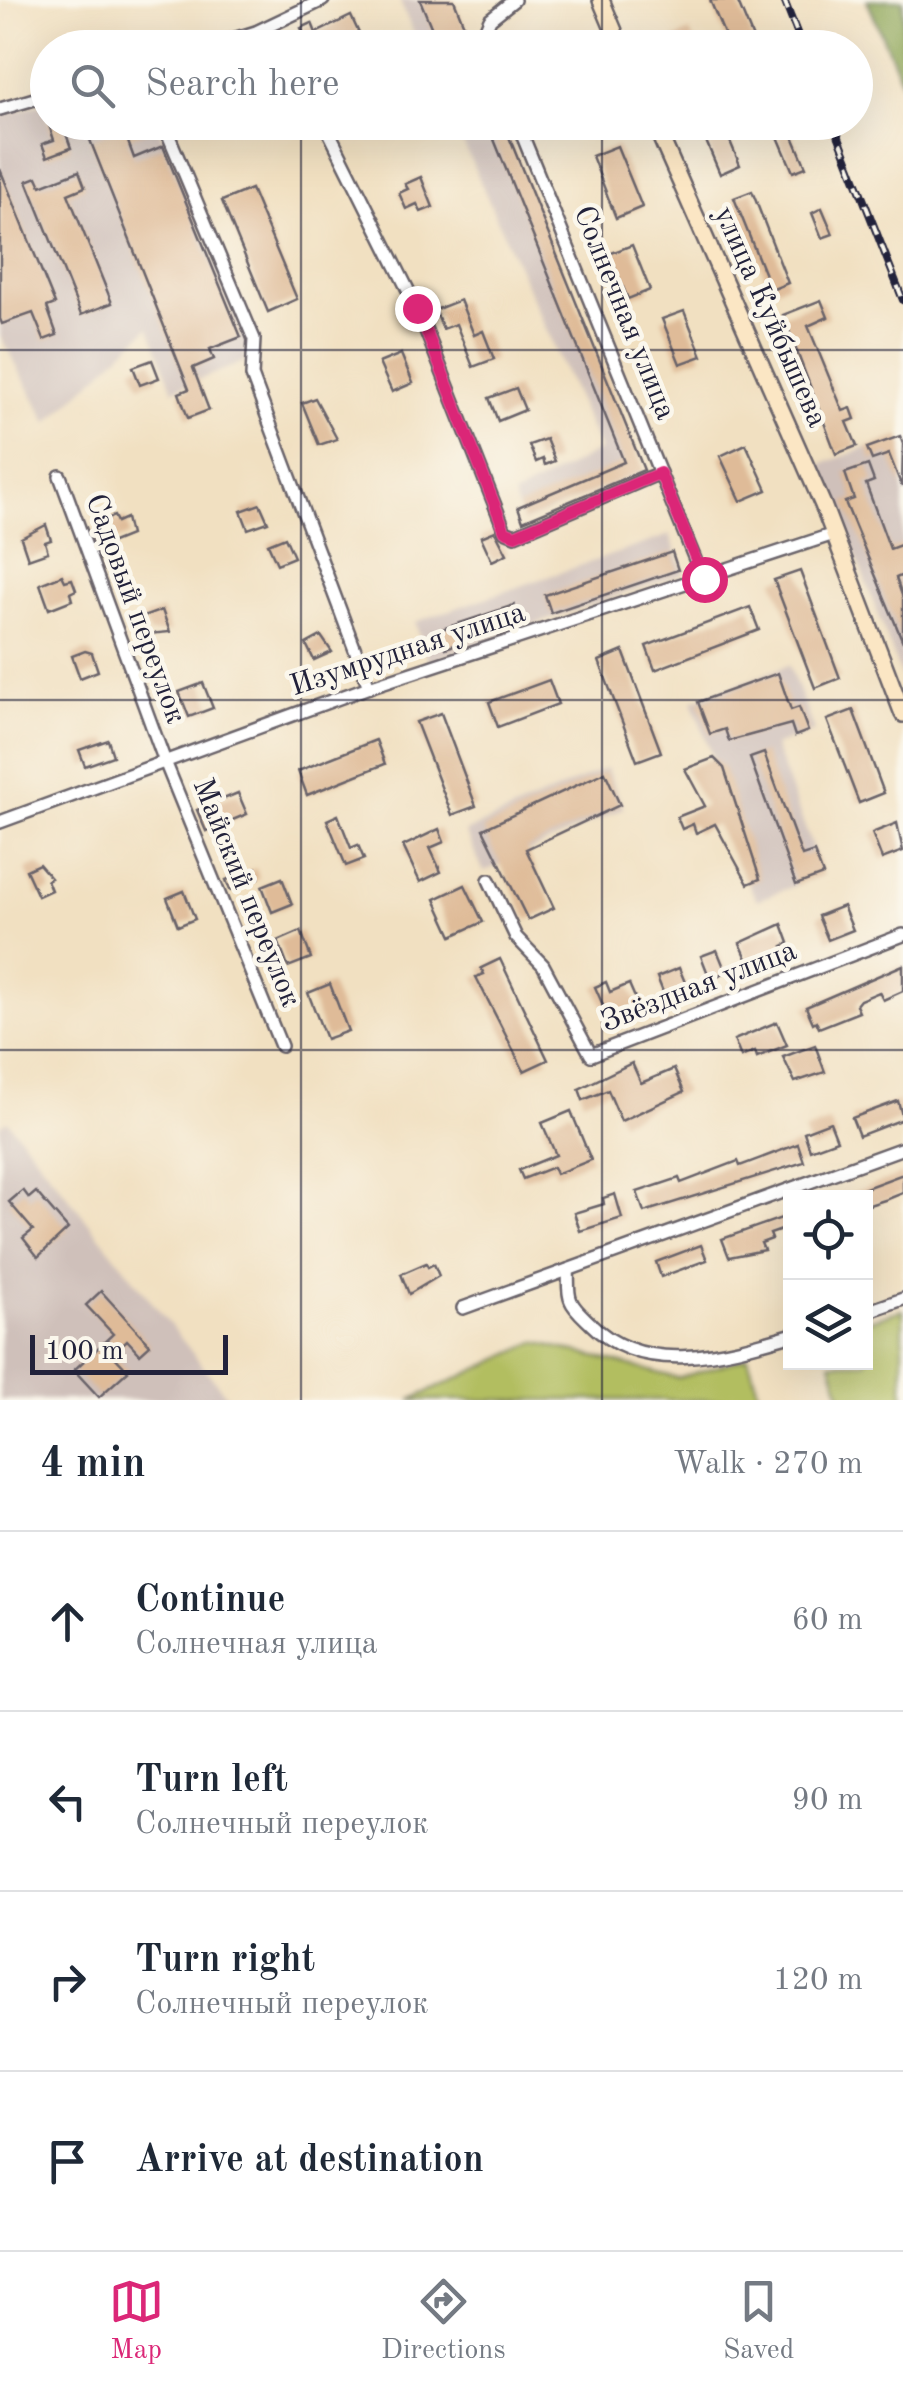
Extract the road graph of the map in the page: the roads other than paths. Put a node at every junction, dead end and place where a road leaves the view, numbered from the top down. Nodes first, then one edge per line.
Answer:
1 (323, 0) edge
2 (514, 0) edge
3 (601, 0) edge
4 (260, 30) edge
5 (485, 30) edge
6 (614, 30) edge
7 (30, 100) edge
8 (0, 109) edge
9 (170, 140) edge
10 (333, 140) edge
11 (524, 140) edge
12 (662, 140) edge
13 (660, 473) junction
14 (60, 476) dead end
15 (834, 534) junction
16 (704, 579) junction
17 (369, 687) junction
18 (903, 714) edge
19 (164, 759) junction
20 (0, 822) edge
21 (489, 880) dead end
22 (903, 936) edge
23 (281, 1046) dead end
24 (903, 1148) edge
25 (568, 1270) junction
26 (903, 1300) edge
27 (464, 1308) dead end
28 (873, 1310) edge
29 (783, 1337) edge

1 - 4 street
2 - 5 street
3 - 6 street
7 - 8 street
9 - 17 street
10 - 13 street
11 - 13 street, Солнечная улица
12 - 15 street, улица Куйбышева
13 - 16 street, Солнечная улица
14 - 19 street, Садовый переулок
15 - 16 street, Изумрудная улица
15 - 18 street
16 - 17 street, Изумрудная улица
17 - 19 street, Изумрудная улица
19 - 20 street, Изумрудная улица
19 - 23 street, Майский переулок
21 - 22 street, Звёздная улица
24 - 25 street
25 - 27 street
25 - 29 street
26 - 28 street

